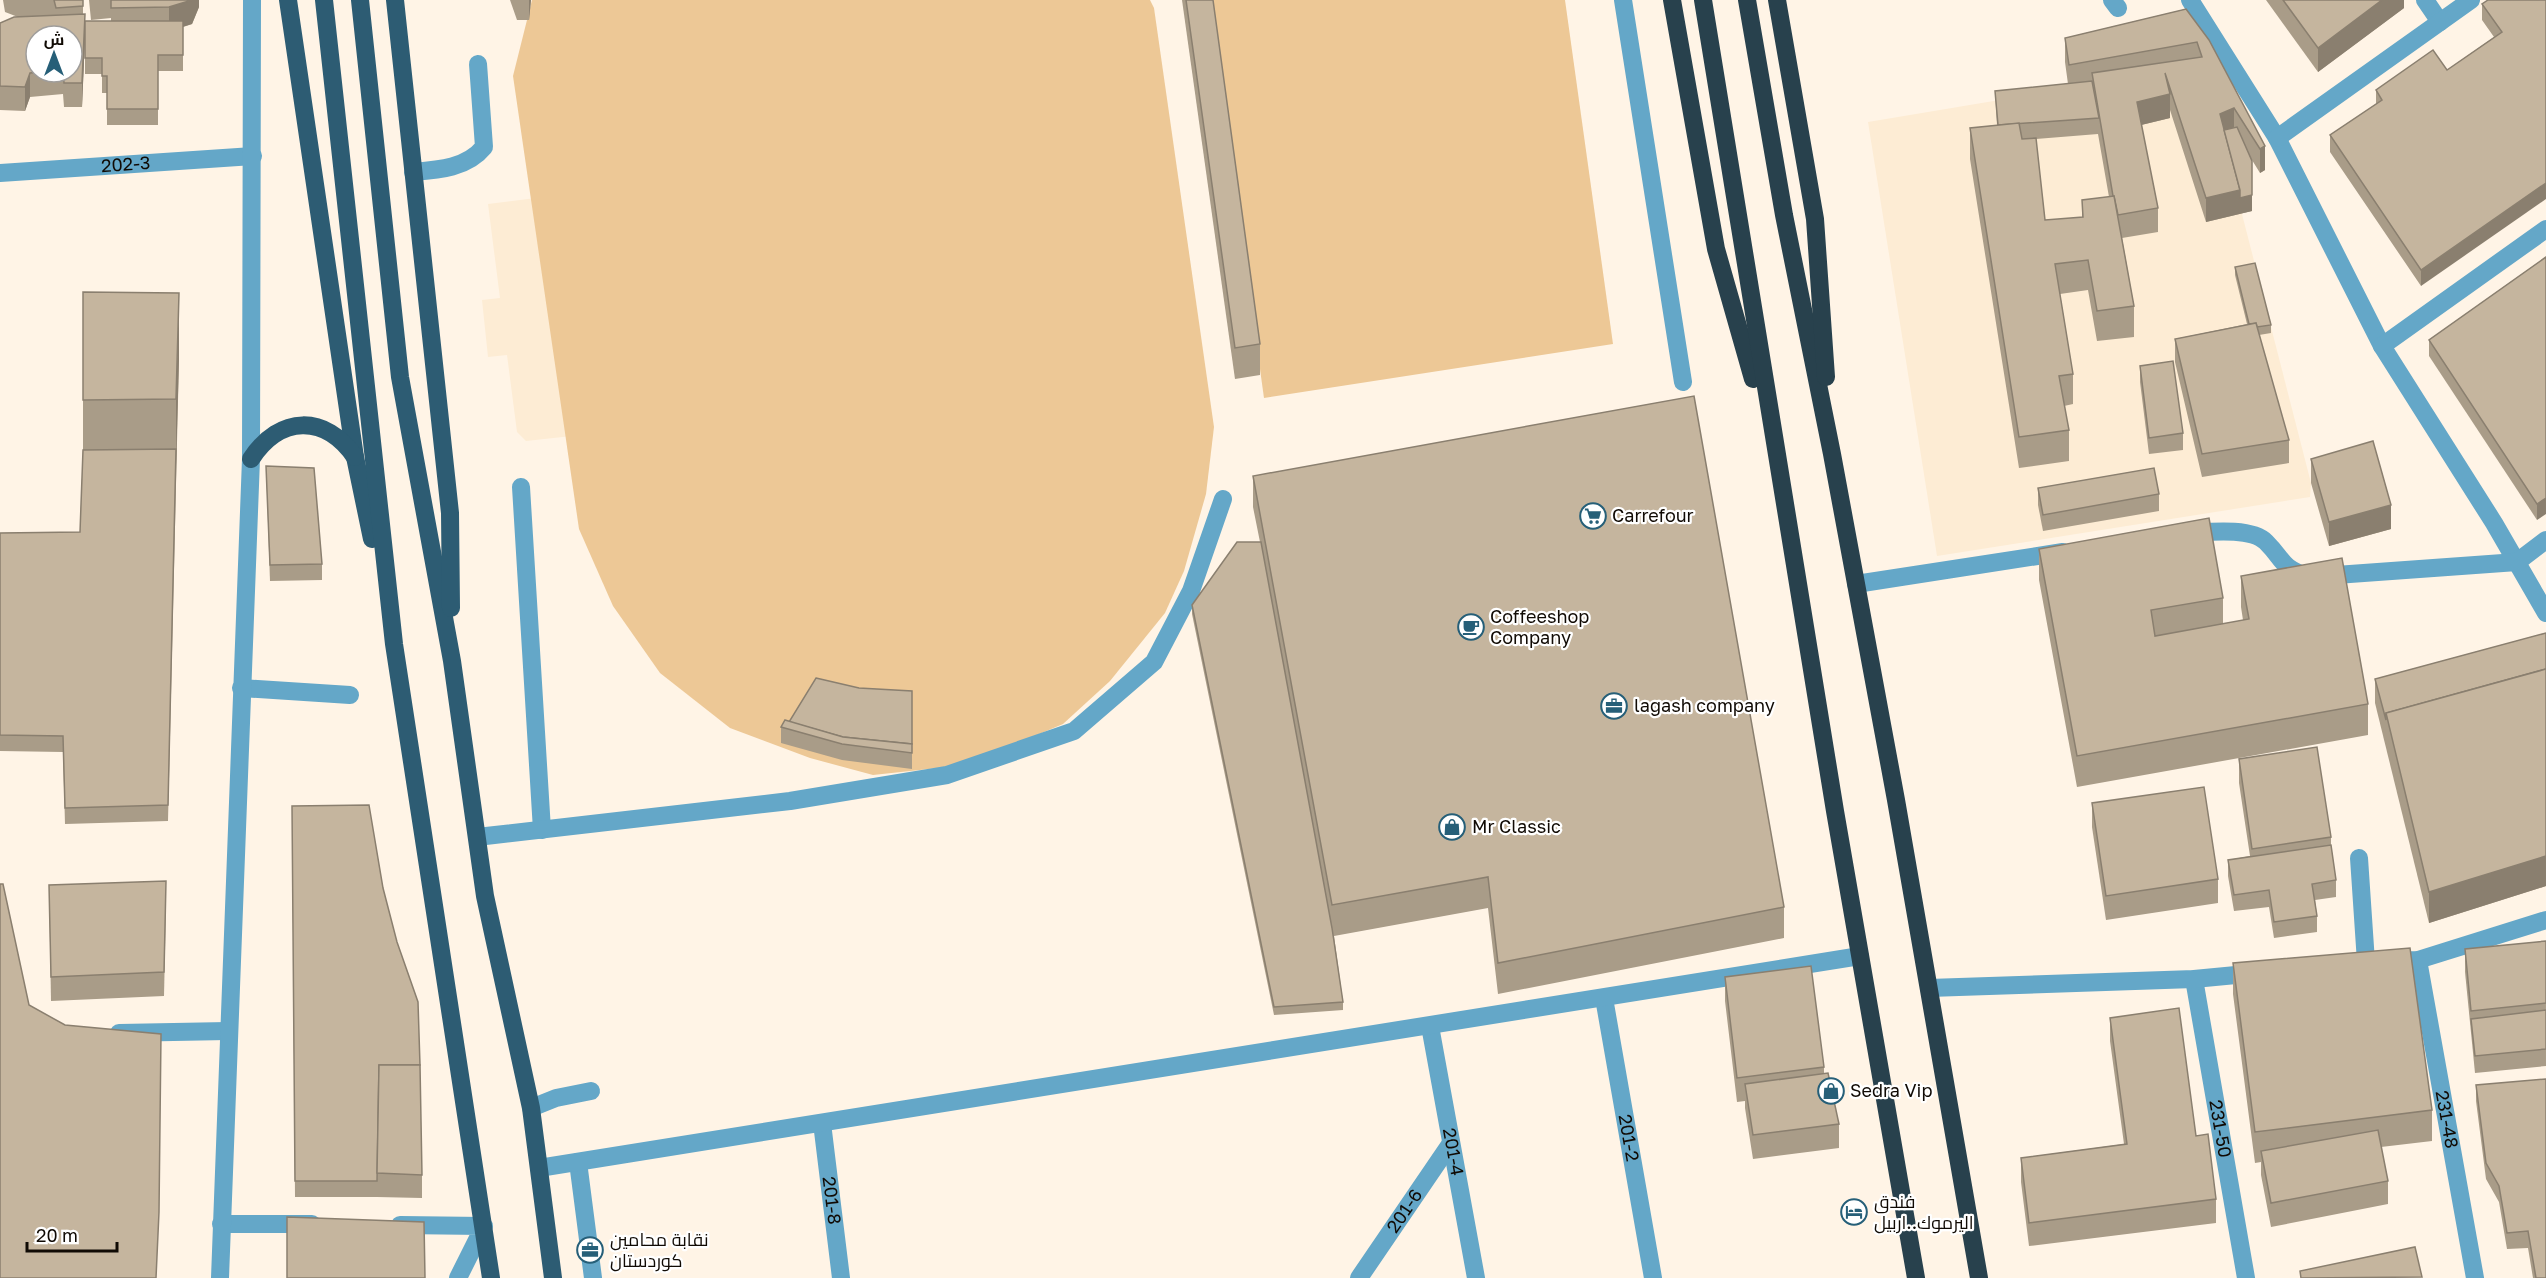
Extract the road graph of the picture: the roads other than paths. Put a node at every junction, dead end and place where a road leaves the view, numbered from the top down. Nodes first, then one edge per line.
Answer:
1 (252, 0) edge
2 (288, 0) edge
3 (324, 0) edge
4 (360, 0) edge
5 (395, 0) edge
6 (1623, 0) edge
7 (1672, 0) edge
8 (1702, 0) edge
9 (1747, 0) edge
10 (1777, 0) edge
11 (2190, 0) edge
12 (2425, 0) edge
13 (2471, 0) edge
14 (2440, 22) junction
15 (478, 64) dead end
16 (2277, 138) junction
17 (253, 156) junction
18 (413, 172) junction
19 (0, 173) edge
20 (2546, 229) edge
21 (2382, 346) junction
22 (1683, 382) dead end
23 (1832, 454) junction
24 (1776, 456) junction
25 (355, 458) junction
26 (250, 459) junction
27 (521, 487) dead end
28 (1223, 499) dead end
29 (2170, 536) edge
30 (2546, 540) edge
31 (2075, 550) edge
32 (2517, 562) junction
33 (1856, 584) junction
34 (2546, 613) edge
35 (394, 644) junction
36 (452, 661) junction
37 (241, 688) junction
38 (350, 695) dead end
39 (542, 830) junction
40 (477, 837) junction
41 (2360, 858) dead end
42 (2546, 920) edge
43 (1860, 956) junction
44 (2418, 960) junction
45 (2366, 962) junction
46 (2343, 964) edge
47 (2274, 971) edge
48 (2193, 979) junction
49 (1929, 988) junction
50 (1604, 998) junction
51 (1430, 1026) junction
52 (228, 1031) junction
53 (100, 1033) edge
54 (591, 1091) dead end
55 (531, 1108) junction
56 (822, 1123) junction
57 (1451, 1143) junction
58 (578, 1162) junction
59 (539, 1168) junction
60 (221, 1224) junction
61 (328, 1225) edge
62 (376, 1225) edge
63 (484, 1226) junction
64 (220, 1278) edge
65 (458, 1278) edge
66 (491, 1278) edge
67 (553, 1278) edge
68 (593, 1278) edge
69 (841, 1278) edge
70 (1359, 1278) edge
71 (1476, 1278) edge
72 (1653, 1278) edge
73 (1916, 1278) edge
74 (1979, 1278) edge
75 (2246, 1278) edge
76 (2475, 1278) edge

1 - 17 street
2 - 25 main road
3 - 35 main road
4 - 36 main road
5 - 18 main road
6 - 22 street
7 - 24 highway
8 - 24 highway
9 - 23 highway
10 - 23 highway
11 - 16 street
12 - 14 street
13 - 14 street
14 - 16 street
15 - 18 street
16 - 21 street
17 - 19 street, 202-3
17 - 26 street
18 - 36 main road
20 - 21 street
21 - 32 street
23 - 33 highway
24 - 43 highway
25 - 26 main road
25 - 35 main road
26 - 37 street
27 - 39 street
28 - 39 street
29 - 32 street
30 - 32 street
31 - 33 street
32 - 34 street
33 - 49 highway
35 - 63 main road
36 - 40 main road
37 - 38 street
37 - 52 street
39 - 40 street
40 - 55 main road
41 - 45 street
42 - 44 street
43 - 50 street
43 - 73 highway
44 - 45 street
44 - 76 street, 231-48
45 - 46 street
47 - 48 street
48 - 49 street
48 - 75 street, 231-50
49 - 74 highway
50 - 51 street
50 - 72 street, 201-2
51 - 56 street
51 - 57 street, 201-4
52 - 53 street
52 - 60 street
54 - 55 street
55 - 59 main road
56 - 58 street
56 - 69 street, 201-8
57 - 70 street, 201-6
57 - 71 street, 201-4
58 - 59 street
58 - 68 street
59 - 67 main road
60 - 61 street
60 - 64 street
62 - 63 street
63 - 65 street
63 - 66 main road

